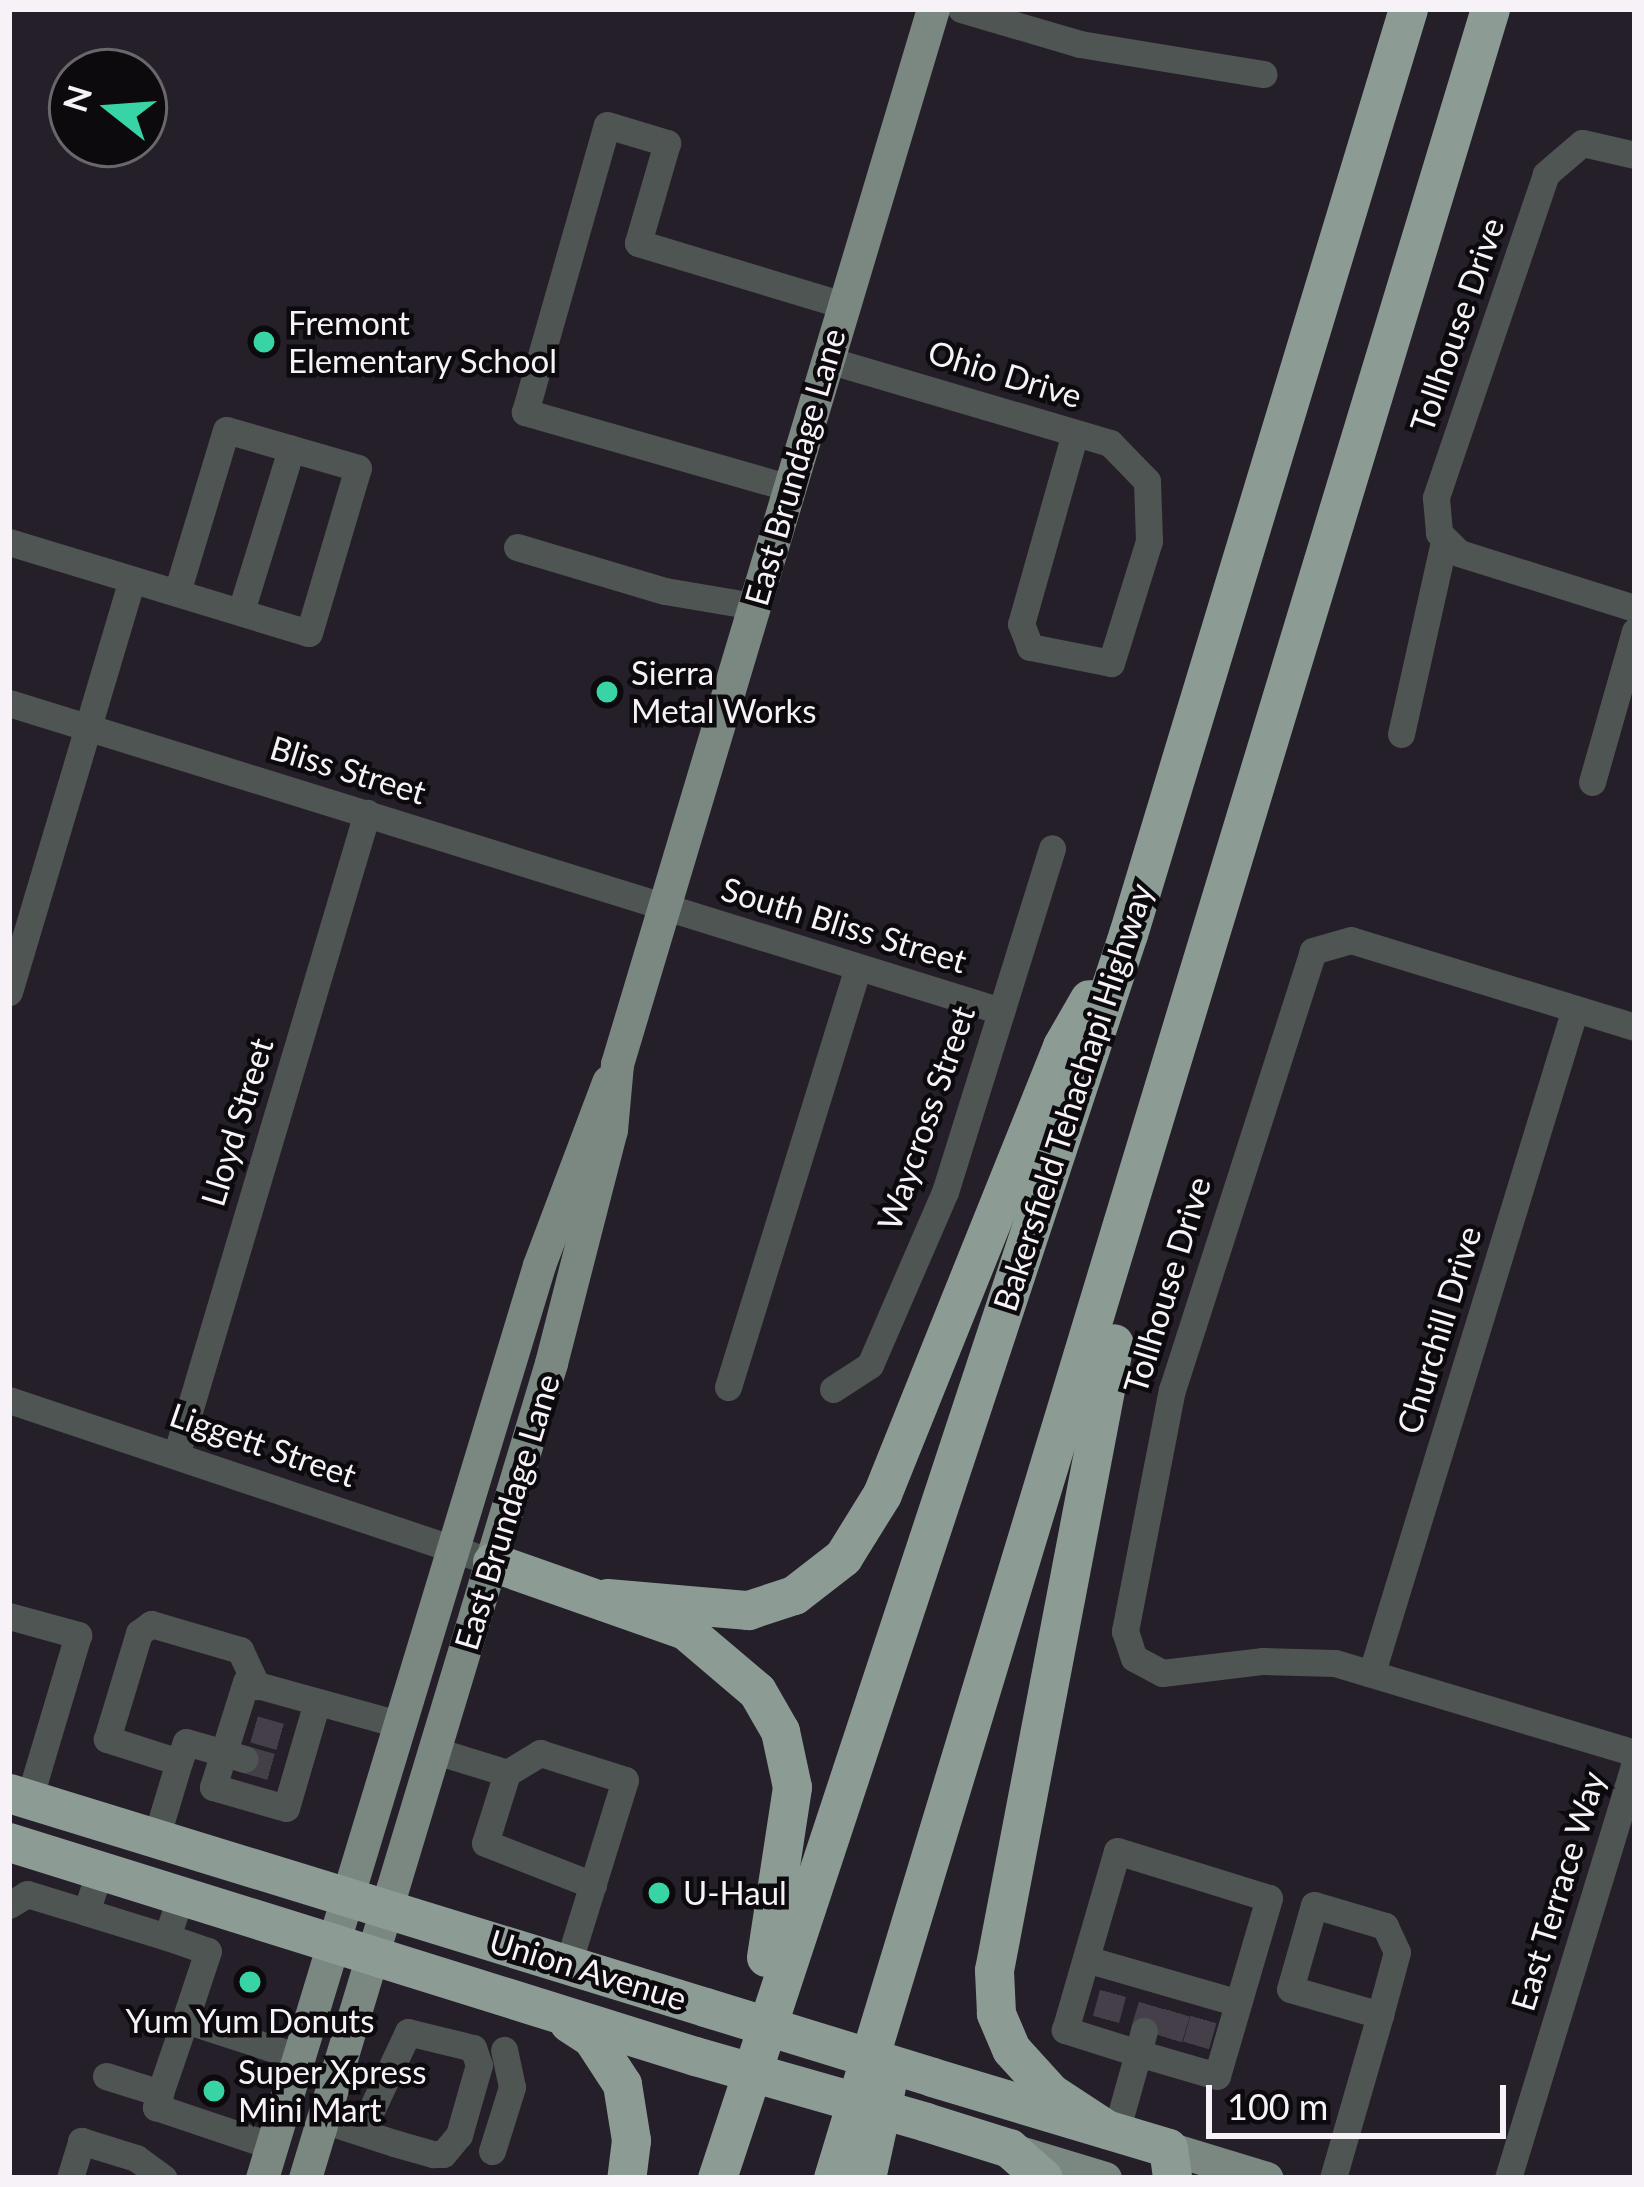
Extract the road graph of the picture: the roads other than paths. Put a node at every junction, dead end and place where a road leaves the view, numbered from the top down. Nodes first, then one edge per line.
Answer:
1 (933, 9) edge
2 (961, 9) edge
3 (1408, 9) edge
4 (1490, 9) edge
5 (1264, 74) dead end
6 (1635, 155) edge
7 (843, 304) junction
8 (828, 359) junction
9 (1075, 433) junction
10 (291, 448) junction
11 (790, 488) junction
12 (1442, 537) junction
13 (9, 542) edge
14 (517, 548) dead end
15 (130, 586) dead end
16 (177, 592) junction
17 (754, 606) junction
18 (1635, 608) edge
19 (241, 611) junction
20 (1635, 631) edge
21 (9, 703) edge
22 (88, 727) junction
23 (1401, 734) dead end
24 (1592, 782) dead end
25 (367, 813) junction
26 (1052, 848) dead end
27 (664, 908) junction
28 (1128, 934) junction
29 (858, 968) junction
30 (9, 992) edge
31 (1193, 994) junction
32 (1575, 1009) junction
33 (1001, 1011) junction
34 (1635, 1027) edge
35 (617, 1064) junction
36 (728, 1387) dead end
37 (832, 1389) dead end
38 (9, 1400) edge
39 (177, 1452) junction
40 (452, 1549) junction
41 (492, 1562) junction
42 (607, 1598) junction
43 (9, 1616) edge
44 (1372, 1672) junction
45 (257, 1686) junction
46 (316, 1702) junction
47 (399, 1724) junction
48 (436, 1751) junction
49 (1635, 1753) edge
50 (235, 1755) junction
51 (179, 1762) junction
52 (1635, 1763) edge
53 (506, 1773) junction
54 (19, 1796) edge
55 (157, 1838) junction
56 (9, 1842) edge
57 (937, 1852) junction
58 (100, 1870) junction
59 (593, 1885) junction
60 (181, 1895) junction
61 (348, 1896) junction
62 (9, 1905) edge
63 (388, 1909) junction
64 (86, 1912) junction
65 (167, 1937) junction
66 (334, 1942) junction
67 (375, 1954) junction
68 (1086, 1959) junction
69 (568, 1964) junction
70 (527, 2002) junction
71 (1238, 2003) junction
72 (1380, 2015) junction
73 (185, 2020) junction
74 (1174, 2024) junction
75 (299, 2057) junction
76 (492, 2058) junction
77 (106, 2076) dead end
78 (160, 2092) junction
79 (323, 2120) junction
80 (1111, 2131) junction
81 (361, 2132) junction
82 (1009, 2149) junction
83 (492, 2150) dead end
84 (267, 2162) edge
85 (1170, 2163) edge
86 (70, 2178) edge
87 (164, 2178) edge
88 (305, 2178) edge
89 (626, 2178) edge
90 (715, 2178) edge
91 (833, 2178) edge
92 (866, 2178) edge
93 (1043, 2178) edge
94 (1105, 2178) edge
95 (1268, 2178) edge
96 (1334, 2178) edge
97 (1508, 2178) edge

1 - 7 main road, East Brundage Lane
2 - 5 street
3 - 28 highway, Bakersfield Tehachapi Highway
4 - 31 highway
6 - 12 street, Tollhouse Drive
7 - 8 main road, East Brundage Lane
7 - 11 street
8 - 9 street, Ohio Drive
8 - 11 main road, East Brundage Lane
9 - 9 street, Ohio Drive
10 - 16 street
10 - 19 street
10 - 19 street
11 - 17 main road, East Brundage Lane
12 - 18 street
12 - 23 street, Tollhouse Drive
13 - 16 street
14 - 17 street
15 - 22 street
16 - 19 street
17 - 27 main road, East Brundage Lane
20 - 24 street
21 - 22 street, Bliss Street
22 - 25 street, Bliss Street
22 - 30 street
25 - 27 street, Bliss Street
25 - 39 street, Lloyd Street
26 - 33 street, Waycross Street
27 - 29 street, South Bliss Street
27 - 35 main road, East Brundage Lane
28 - 42 highway
28 - 90 highway, Bakersfield Tehachapi Highway
29 - 33 street, South Bliss Street
29 - 36 street
31 - 57 highway
31 - 80 highway
32 - 34 street
32 - 44 street, Churchill Drive
32 - 44 street, Tollhouse Drive
33 - 37 street, Waycross Street
35 - 40 main road, East Brundage Lane
35 - 41 main road, East Brundage Lane
38 - 39 street, Liggett Street
39 - 40 street, Liggett Street
40 - 41 street, Liggett Street
40 - 47 main road, East Brundage Lane
41 - 42 highway
41 - 48 main road, East Brundage Lane
42 - 90 highway
43 - 54 street
44 - 49 street
45 - 46 street
45 - 50 street
45 - 51 street
46 - 47 street
46 - 50 street
47 - 61 main road, East Brundage Lane
48 - 53 street
48 - 63 main road, East Brundage Lane
50 - 51 street
51 - 55 street
52 - 97 street, East Terrace Way
53 - 59 street
53 - 59 street
54 - 55 highway, Union Avenue
55 - 61 highway, Union Avenue
56 - 58 highway, Union Avenue
57 - 91 highway
57 - 92 highway
58 - 60 highway, Union Avenue
58 - 64 street
59 - 69 street
60 - 65 street
60 - 66 highway, Union Avenue
61 - 63 highway, Union Avenue
61 - 66 main road, East Brundage Lane
62 - 64 street
63 - 67 main road, East Brundage Lane
63 - 69 highway, Union Avenue
64 - 65 street
65 - 73 street
66 - 67 highway, Union Avenue
66 - 75 main road, East Brundage Lane
67 - 70 highway, Union Avenue
67 - 79 main road, East Brundage Lane
68 - 71 street
68 - 74 street
68 - 74 street
69 - 80 highway, Union Avenue, bridge
70 - 76 street
70 - 82 highway, Union Avenue, bridge
70 - 89 highway
71 - 74 street
71 - 74 street
72 - 72 street
72 - 96 street
73 - 75 street
73 - 78 street
74 - 80 street
75 - 84 main road, East Brundage Lane
76 - 81 street
76 - 81 street
76 - 83 street
77 - 78 street
78 - 84 street
79 - 81 street
79 - 88 main road, East Brundage Lane
80 - 85 highway, Union Avenue
82 - 93 highway
82 - 94 main road, Union Avenue
85 - 95 main road
86 - 87 street

